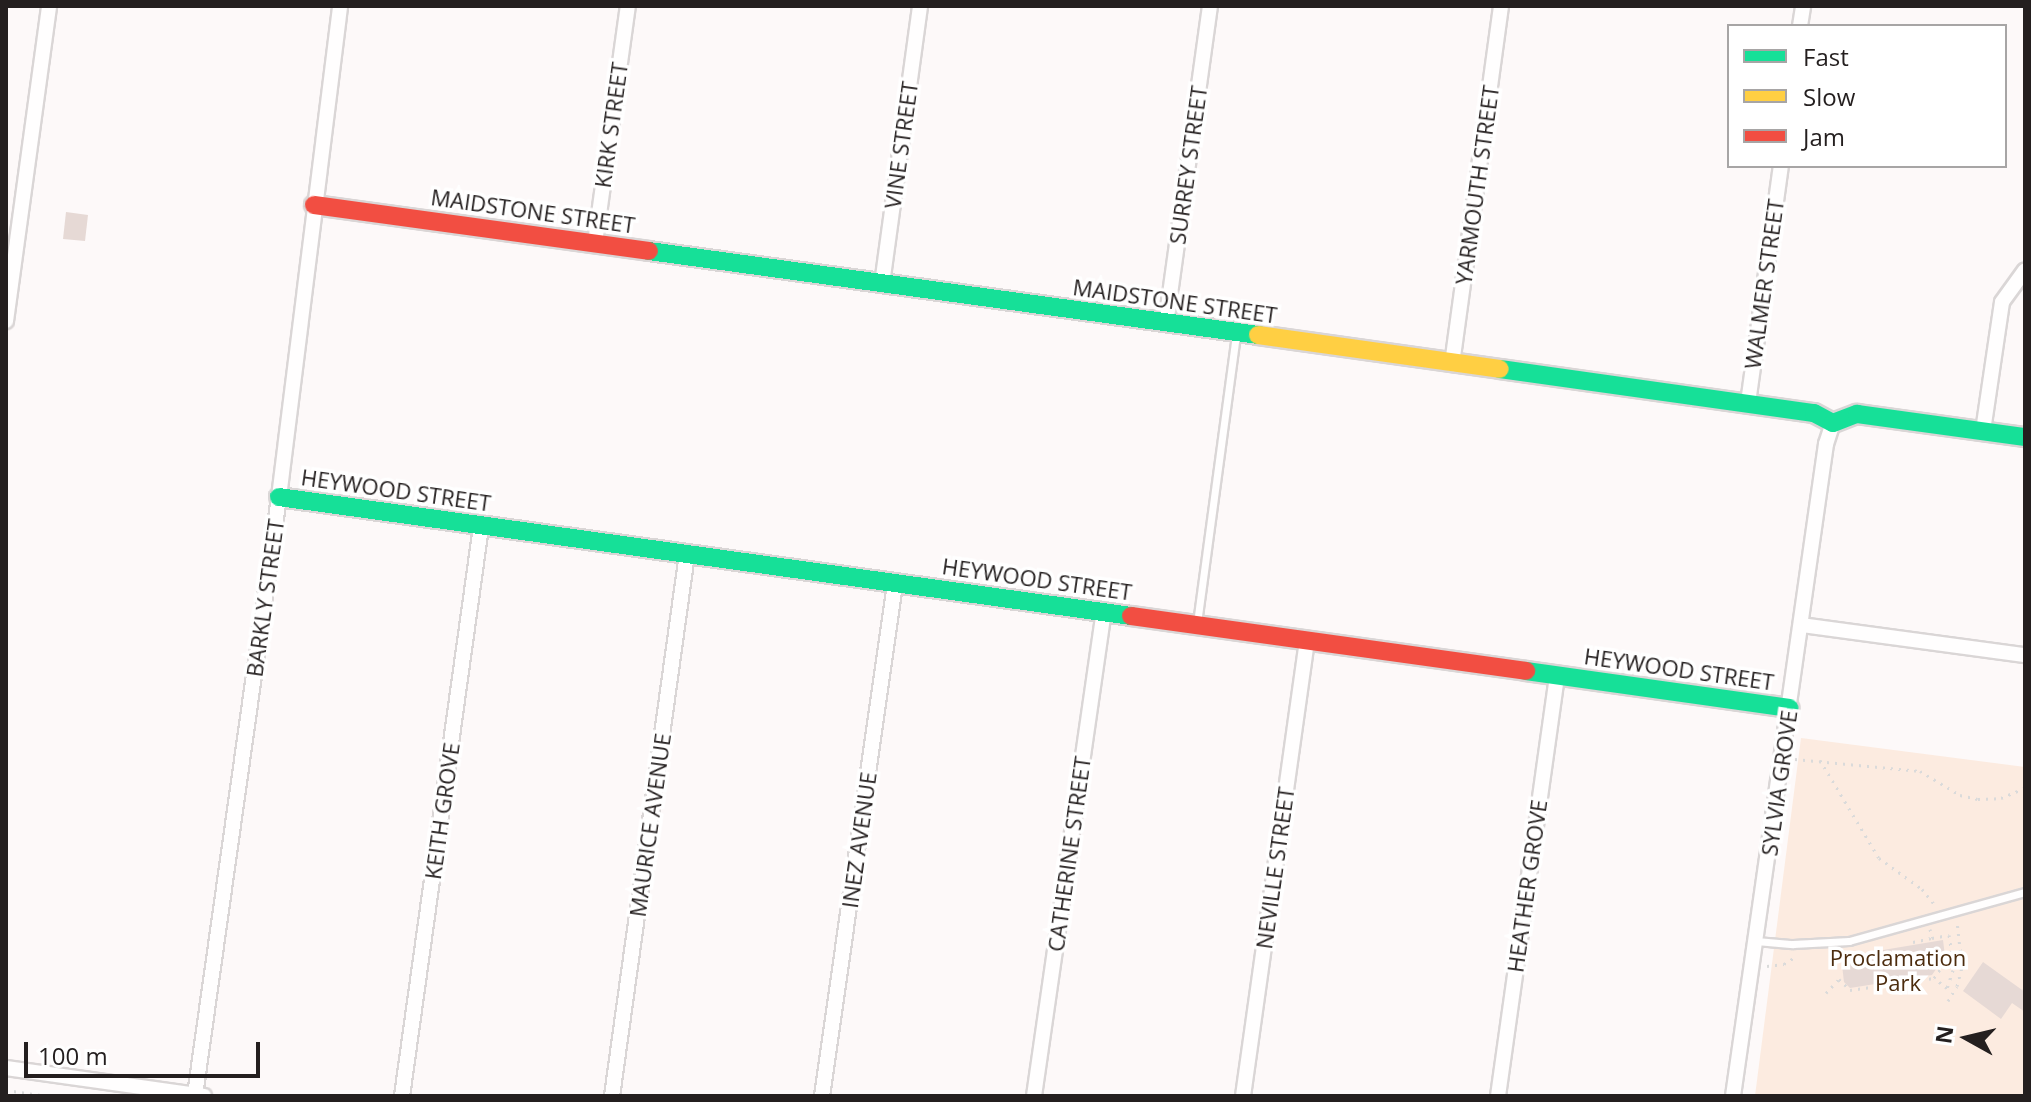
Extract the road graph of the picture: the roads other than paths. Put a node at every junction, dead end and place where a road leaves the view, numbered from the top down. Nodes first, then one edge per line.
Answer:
1 (49, 6) edge
2 (340, 6) edge
3 (628, 6) edge
4 (920, 6) edge
5 (1210, 6) edge
6 (1501, 6) edge
7 (1781, 168) edge
8 (314, 205) junction
9 (595, 243) junction
10 (2025, 270) edge
11 (882, 284) junction
12 (6, 321) edge
13 (1166, 323) junction
14 (1236, 334) junction
15 (1452, 364) junction
16 (1748, 403) junction
17 (1833, 423) junction
18 (1983, 431) junction
19 (2025, 437) edge
20 (279, 497) junction
21 (481, 527) junction
22 (687, 554) junction
23 (895, 584) junction
24 (1104, 612) junction
25 (1197, 625) junction
26 (1802, 625) junction
27 (1307, 640) junction
28 (2025, 655) edge
29 (1557, 676) junction
30 (1789, 708) junction
31 (2025, 892) edge
32 (1756, 941) junction
33 (6, 1068) edge
34 (200, 1095) edge
35 (402, 1096) edge
36 (612, 1096) edge
37 (822, 1096) edge
38 (1034, 1096) edge
39 (1243, 1096) edge
40 (1498, 1096) edge
41 (1733, 1096) edge

1 - 12 street
2 - 8 street, BARKLY STREET
3 - 9 street, KIRK STREET
4 - 11 street, VINE STREET
5 - 13 street, SURREY STREET
6 - 15 street, YARMOUTH STREET
7 - 16 street, WALMER STREET
8 - 9 street, MAIDSTONE STREET
8 - 20 street, BARKLY STREET
9 - 11 street, MAIDSTONE STREET
10 - 18 street
11 - 13 street, MAIDSTONE STREET
13 - 14 street, MAIDSTONE STREET
14 - 15 street, MAIDSTONE STREET
14 - 25 lane
15 - 16 street, MAIDSTONE STREET
16 - 17 street, MAIDSTONE STREET
17 - 18 street, MAIDSTONE STREET
17 - 26 street, SYLVIA GROVE
18 - 19 street, MAIDSTONE STREET
20 - 21 street, HEYWOOD STREET
20 - 34 street, BARKLY STREET
21 - 22 street, HEYWOOD STREET
21 - 35 street, KEITH GROVE
22 - 23 street, HEYWOOD STREET
22 - 36 street, MAURICE AVENUE
23 - 24 street, HEYWOOD STREET
23 - 37 street, INEZ AVENUE
24 - 25 street, HEYWOOD STREET
24 - 38 street, CATHERINE STREET
25 - 27 street, HEYWOOD STREET
26 - 28 street
26 - 30 street, SYLVIA GROVE
27 - 29 street, HEYWOOD STREET
27 - 39 street, NEVILLE STREET
29 - 30 street, HEYWOOD STREET
29 - 40 street, HEATHER GROVE
30 - 32 street, SYLVIA GROVE
31 - 32 lane
32 - 41 street, SYLVIA GROVE
33 - 34 street

